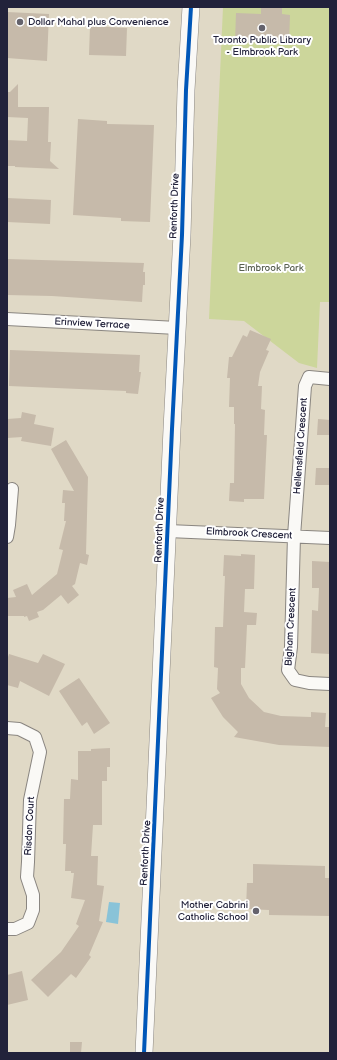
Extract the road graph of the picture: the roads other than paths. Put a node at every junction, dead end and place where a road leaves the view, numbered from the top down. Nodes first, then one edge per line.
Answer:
1 (191, 7) edge
2 (7, 319) edge
3 (177, 328) junction
4 (330, 379) edge
5 (12, 489) dead end
6 (168, 531) junction
7 (294, 536) junction
8 (7, 537) edge
9 (330, 538) edge
10 (330, 684) edge
11 (7, 728) edge
12 (7, 929) edge
13 (144, 1053) edge

1 - 3 main road, Renforth Drive
2 - 3 street, Erinview Terrace
3 - 6 main road, Renforth Drive
4 - 7 street, Hellensfield Crescent
5 - 8 street
6 - 7 street, Elmbrook Crescent
6 - 13 main road, Renforth Drive
7 - 9 street, Elmbrook Crescent
7 - 10 street, Bigham Crescent
11 - 12 street, Risdon Court

